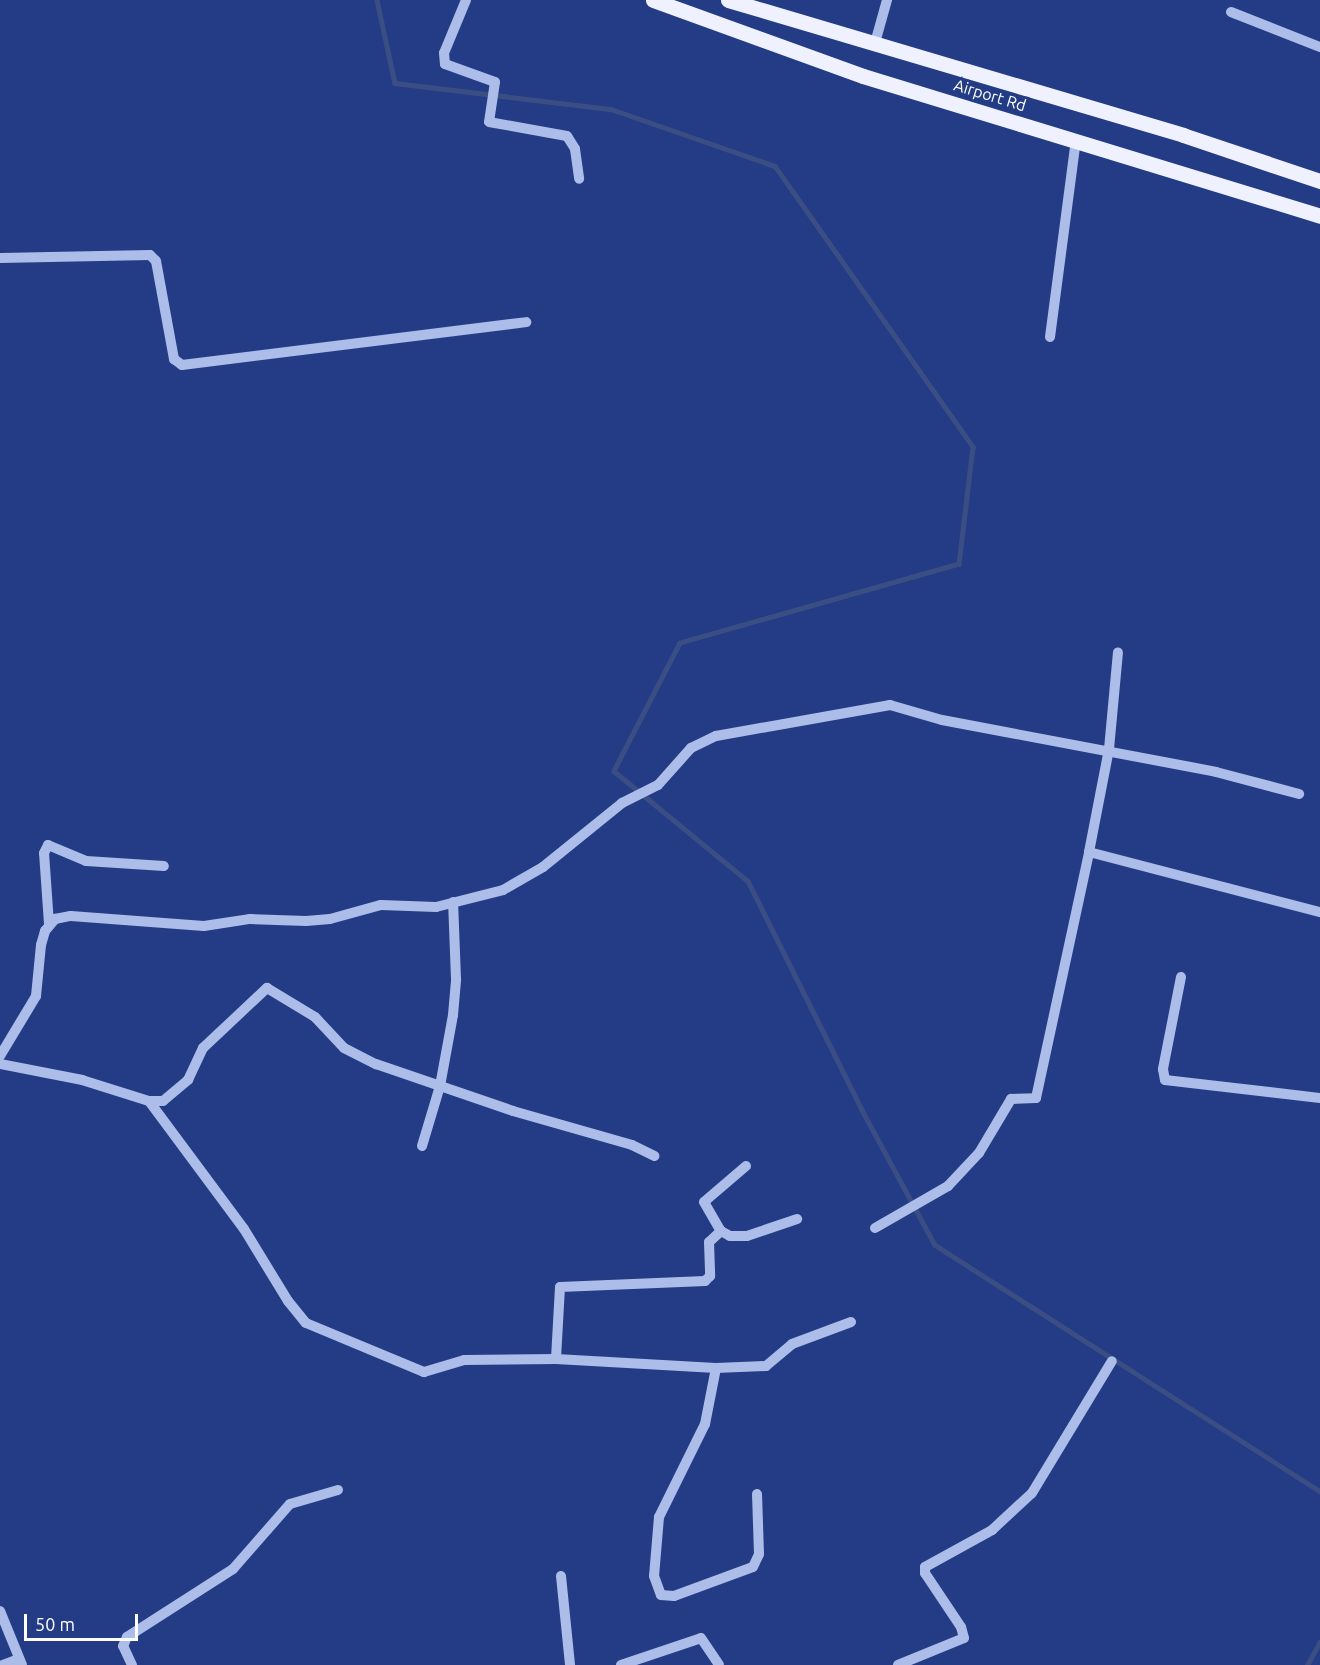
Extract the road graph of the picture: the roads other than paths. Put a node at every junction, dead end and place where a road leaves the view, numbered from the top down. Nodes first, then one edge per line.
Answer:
1 (466, 0) edge
2 (653, 0) edge
3 (728, 0) edge
4 (887, 0) edge
5 (1231, 12) dead end
6 (874, 43) junction
7 (1320, 47) edge
8 (1076, 140) junction
9 (579, 179) dead end
10 (1320, 181) edge
11 (1320, 216) edge
12 (0, 258) edge
13 (526, 322) dead end
14 (1050, 337) dead end
15 (1118, 652) dead end
16 (1109, 749) junction
17 (1299, 794) dead end
18 (1089, 852) junction
19 (164, 866) dead end
20 (453, 902) junction
21 (1320, 912) edge
22 (49, 924) junction
23 (1181, 977) dead end
24 (0, 1056) edge
25 (0, 1064) edge
26 (440, 1086) junction
27 (1320, 1098) edge
28 (149, 1101) junction
29 (422, 1146) dead end
30 (655, 1156) dead end
31 (746, 1166) dead end
32 (797, 1219) dead end
33 (876, 1228) dead end
34 (721, 1231) junction
35 (851, 1322) dead end
36 (556, 1359) junction
37 (1112, 1361) dead end
38 (716, 1368) junction
39 (338, 1491) dead end
40 (757, 1494) dead end
41 (561, 1576) dead end
42 (0, 1611) edge
43 (21, 1662) edge
44 (3, 1665) edge
45 (132, 1665) edge
46 (570, 1665) edge
47 (621, 1665) edge
48 (719, 1665) edge
49 (898, 1665) edge

1 - 9 street
2 - 8 main road, Airport Rd
3 - 6 main road
4 - 6 street
5 - 7 street
6 - 10 main road
8 - 11 main road, Airport Rd
8 - 14 street
12 - 13 street
15 - 16 street
16 - 17 street
16 - 18 street
16 - 20 street
18 - 21 street
18 - 33 street
19 - 22 street
20 - 22 street
20 - 26 street
22 - 24 street
23 - 27 street
25 - 28 street
26 - 28 street
26 - 29 street
26 - 30 street
28 - 36 street
31 - 34 street
32 - 34 street
34 - 36 street
35 - 38 street
36 - 38 street
37 - 49 street
38 - 40 street
39 - 45 street
41 - 46 street
42 - 43 street
43 - 44 street
47 - 48 street

